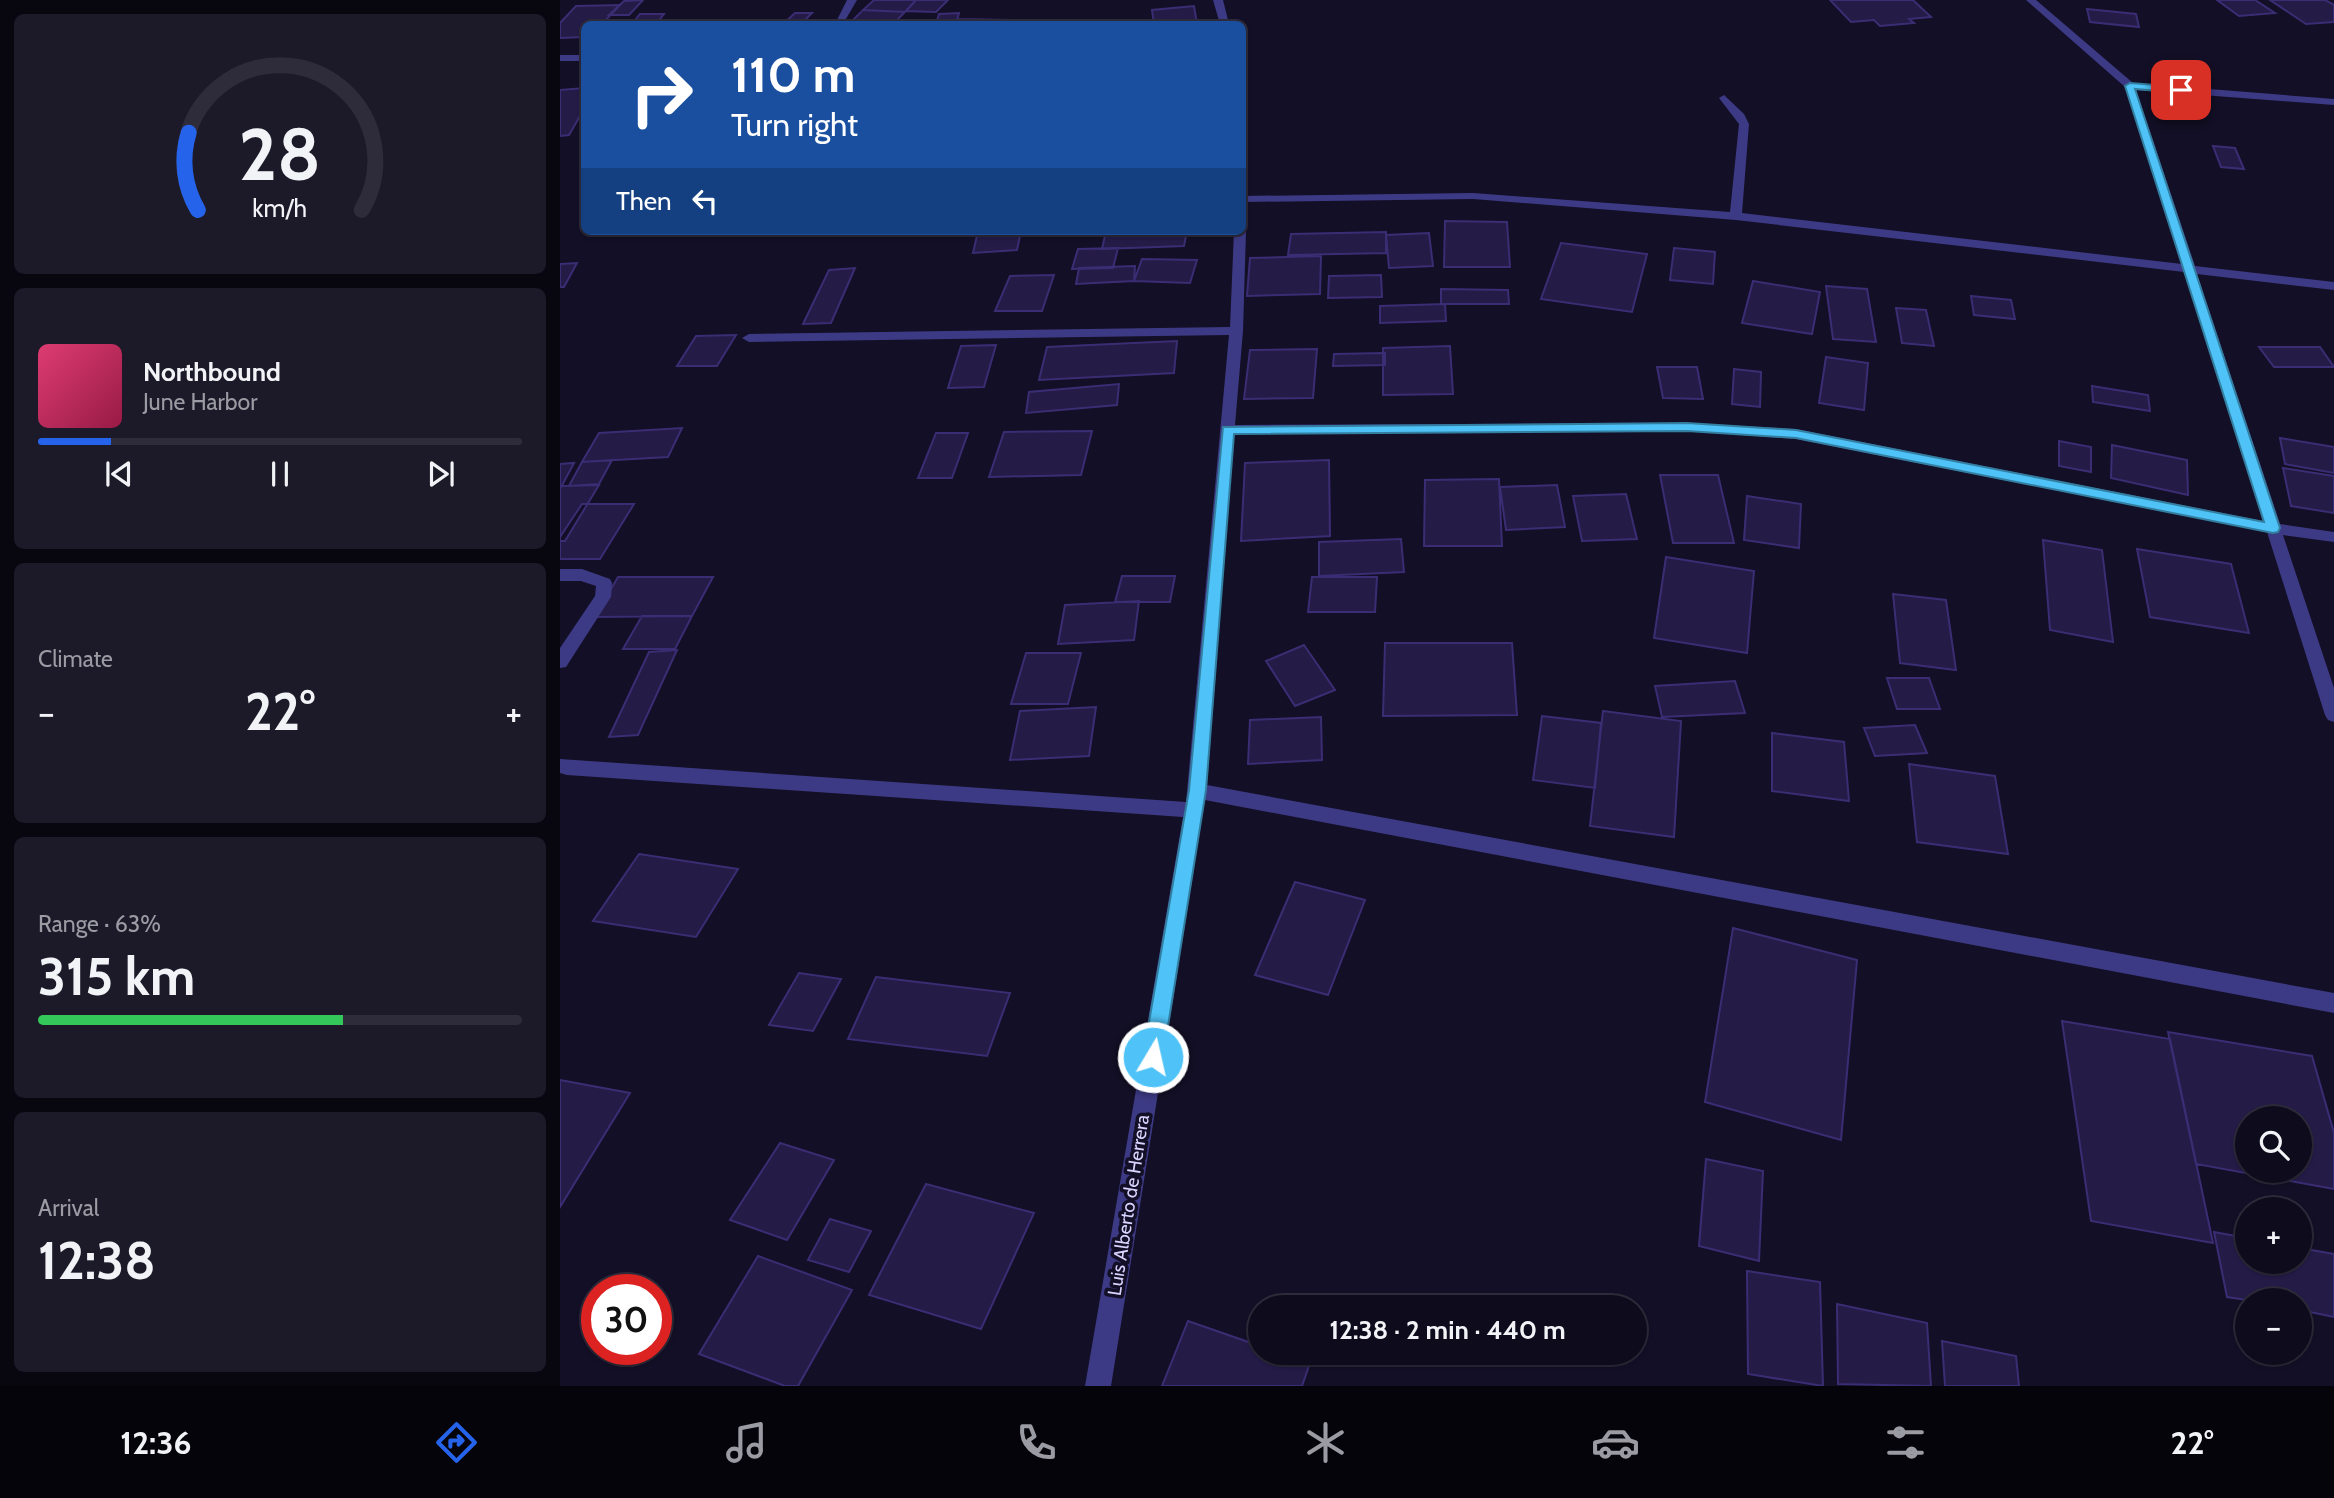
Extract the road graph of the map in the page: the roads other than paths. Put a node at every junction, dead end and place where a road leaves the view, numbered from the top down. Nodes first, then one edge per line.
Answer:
1 (852, 0) edge
2 (1218, 0) edge
3 (2031, 0) edge
4 (841, 21) edge
5 (1224, 21) edge
6 (560, 58) edge
7 (581, 58) edge
8 (2130, 86) junction
9 (1724, 98) dead end
10 (2334, 102) edge
11 (1246, 199) edge
12 (1736, 216) junction
13 (1240, 235) edge
14 (2190, 271) junction
15 (2334, 286) edge
16 (1236, 331) junction
17 (749, 338) dead end
18 (1228, 430) junction
19 (2273, 528) junction
20 (2334, 537) edge
21 (560, 575) edge
22 (560, 662) edge
23 (2334, 715) edge
24 (560, 766) edge
25 (1196, 800) junction
26 (2334, 1003) edge
27 (1098, 1386) edge

1 - 4 street
2 - 5 street
3 - 8 street
6 - 7 street
8 - 10 street
8 - 14 street
9 - 12 street
11 - 12 street
12 - 14 street
13 - 16 street, Luis Alberto de Herrera
14 - 15 street
14 - 19 street
16 - 17 street
16 - 18 street, Luis Alberto de Herrera
18 - 19 street
18 - 25 street, Luis Alberto de Herrera
19 - 20 street
19 - 23 street
21 - 22 street
24 - 25 street
25 - 26 street
25 - 27 street, Luis Alberto de Herrera

